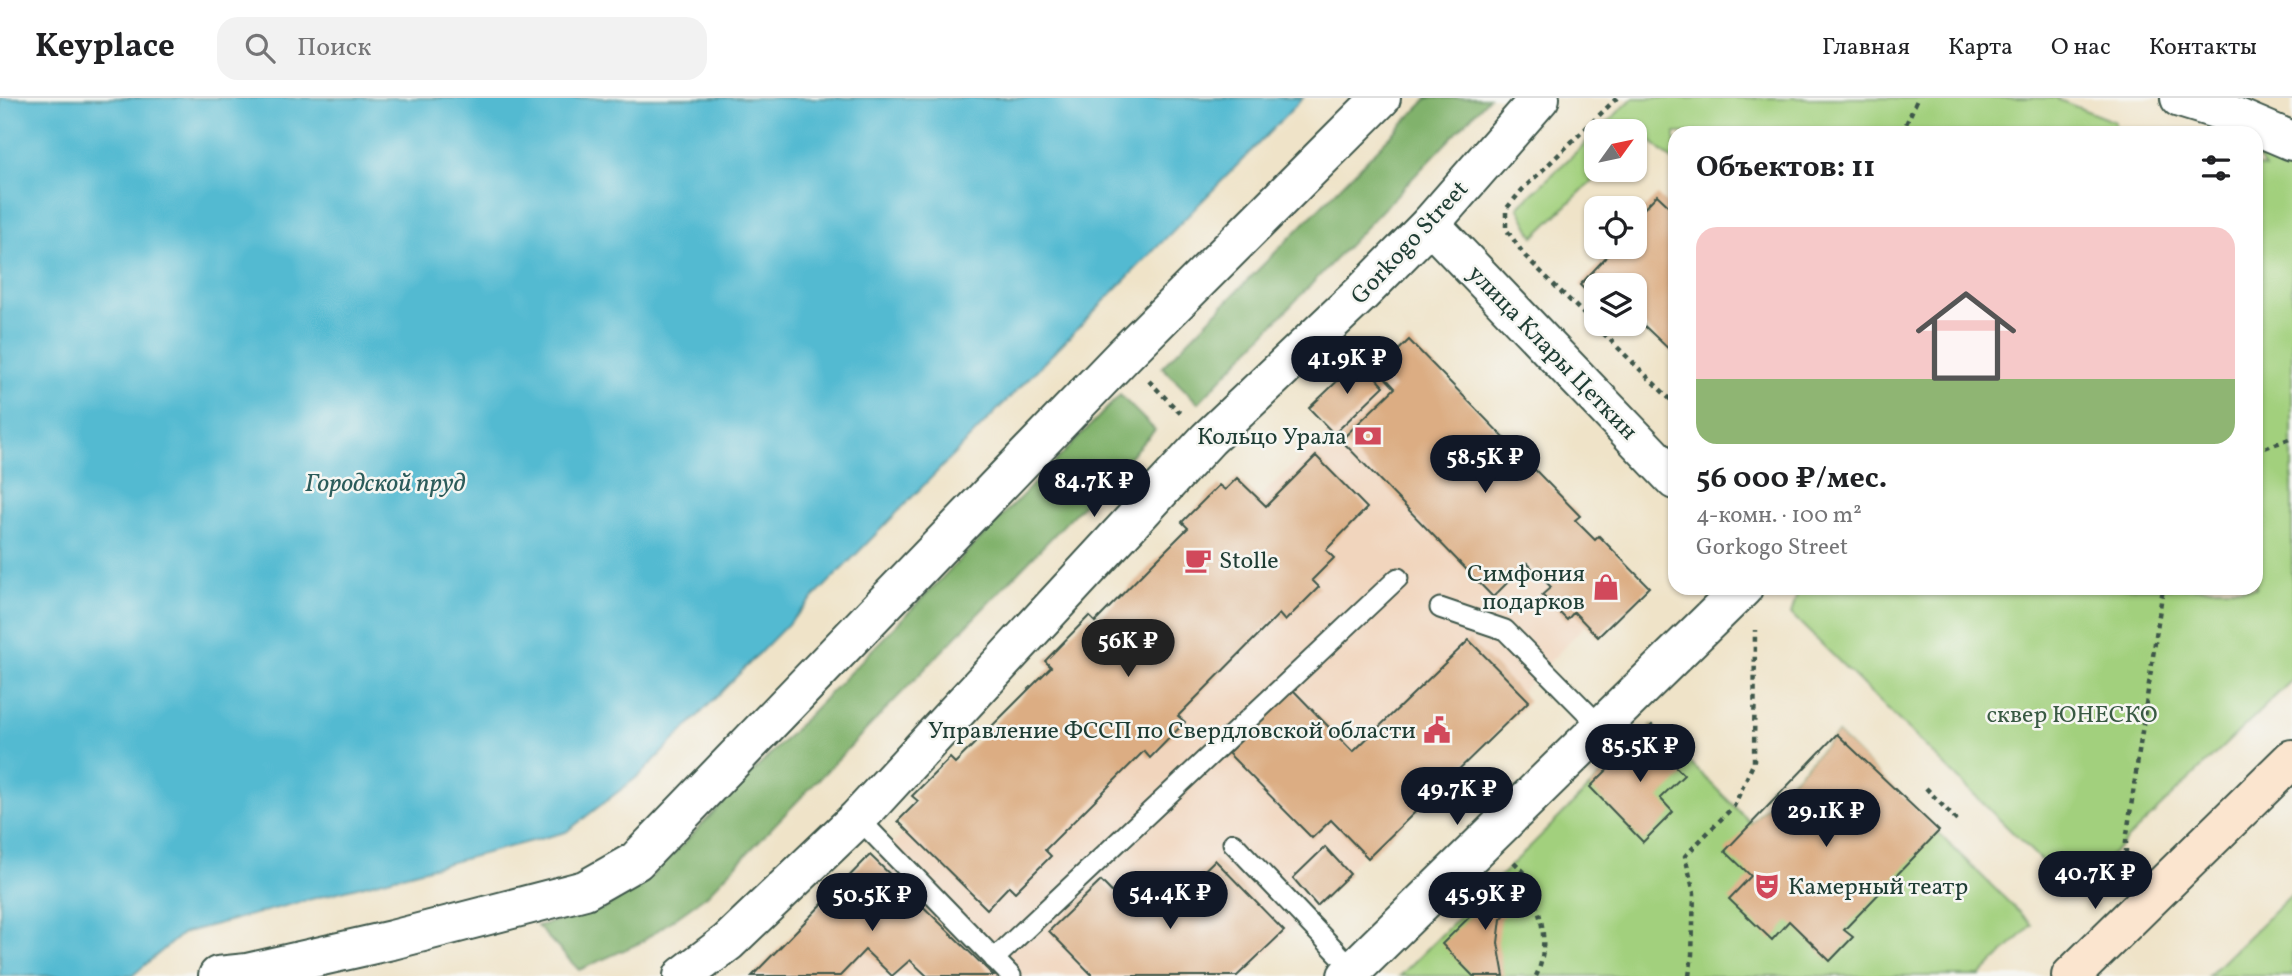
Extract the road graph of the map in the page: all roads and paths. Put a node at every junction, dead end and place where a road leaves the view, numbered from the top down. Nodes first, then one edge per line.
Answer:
1 (1381, 98) edge
2 (1539, 98) edge
3 (1617, 98) edge
4 (1918, 98) edge
5 (2180, 98) edge
6 (2214, 122) edge
7 (1905, 126) edge
8 (2263, 134) edge
9 (2292, 141) edge
10 (1430, 224) junction
11 (1124, 355) junction
12 (1668, 397) edge
13 (2292, 438) edge
14 (1208, 439) junction
15 (2263, 448) edge
16 (1668, 473) edge
17 (1398, 578) dead end
18 (1736, 595) edge
19 (2162, 595) edge
20 (1440, 608) dead end
21 (1755, 627) dead end
22 (1601, 727) junction
23 (2292, 760) edge
24 (1926, 788) dead end
25 (858, 818) junction
26 (1960, 824) dead end
27 (1233, 843) dead end
28 (2126, 854) dead end
29 (1510, 858) dead end
30 (994, 959) junction
31 (1350, 973) edge
32 (218, 976) edge
33 (683, 976) edge
34 (1011, 976) edge
35 (1536, 976) edge
36 (1689, 976) edge
37 (2071, 976) edge

1 - 11 street
2 - 10 street, Gorkogo Street
3 - 12 path
4 - 7 path
5 - 6 street
8 - 9 street
10 - 14 street, Gorkogo Street
10 - 16 street, улица Клары Цеткин
11 - 14 path
11 - 32 street
13 - 15 path
14 - 25 street, Gorkogo Street
17 - 30 lane
18 - 22 street
19 - 28 path
20 - 22 lane
21 - 36 path
22 - 31 street
23 - 37 street
24 - 26 path
25 - 30 lane
25 - 33 street, Gorkogo Street
27 - 31 lane
29 - 35 path
30 - 34 lane

